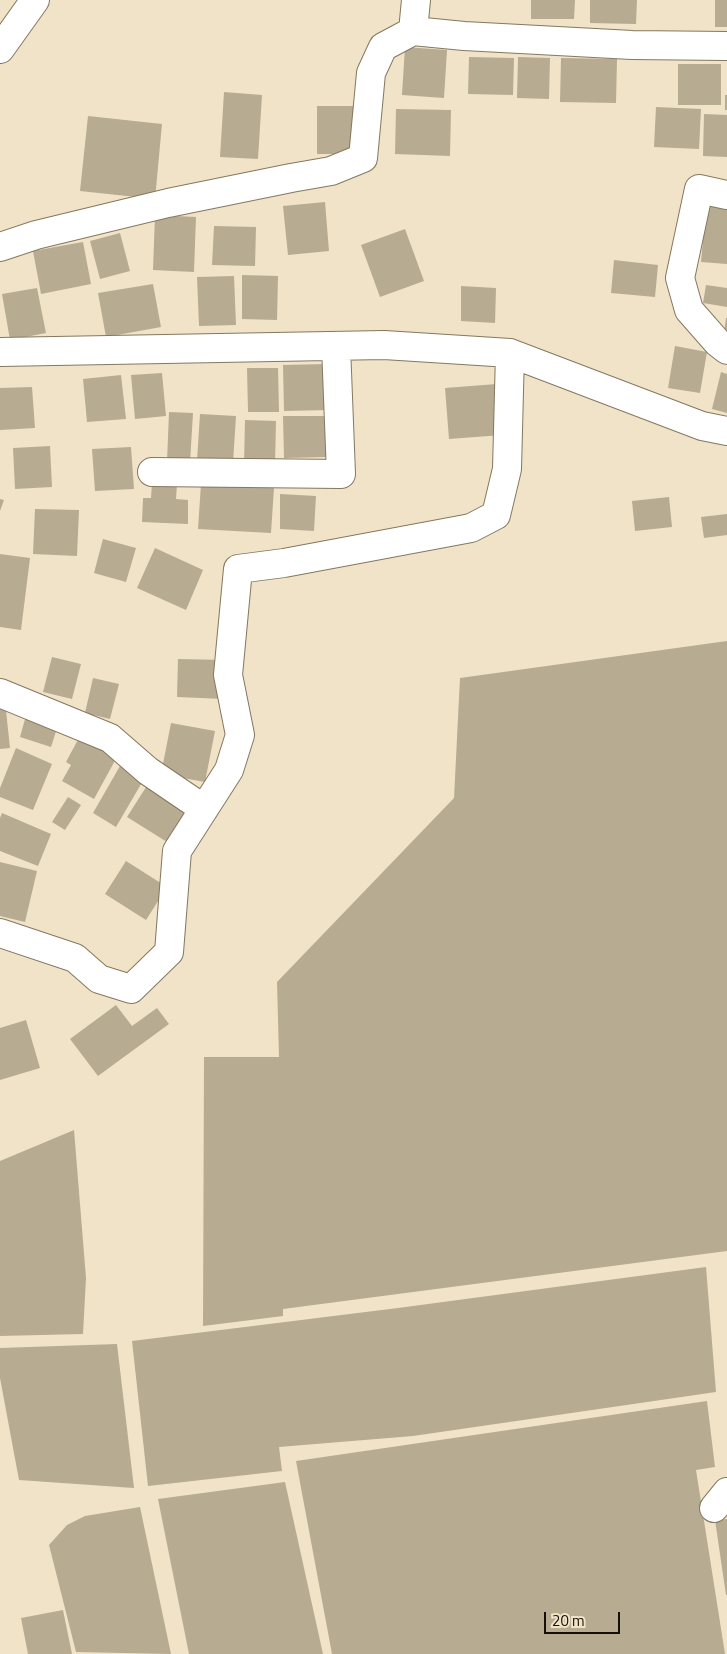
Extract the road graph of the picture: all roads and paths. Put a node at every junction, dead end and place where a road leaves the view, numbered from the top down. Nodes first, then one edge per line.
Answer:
1 (35, 0) edge
2 (416, 0) edge
3 (413, 31) junction
4 (727, 46) edge
5 (0, 49) edge
6 (727, 195) edge
7 (0, 247) edge
8 (336, 346) junction
9 (727, 350) edge
10 (0, 352) edge
11 (510, 353) junction
12 (727, 431) edge
13 (152, 472) dead end
14 (0, 692) edge
15 (204, 809) junction
16 (0, 933) edge

1 - 5 street
2 - 3 street
3 - 4 street
3 - 7 street
6 - 9 street
8 - 10 street
8 - 11 street
8 - 13 street
11 - 12 street
11 - 15 street
14 - 15 street
15 - 16 street

